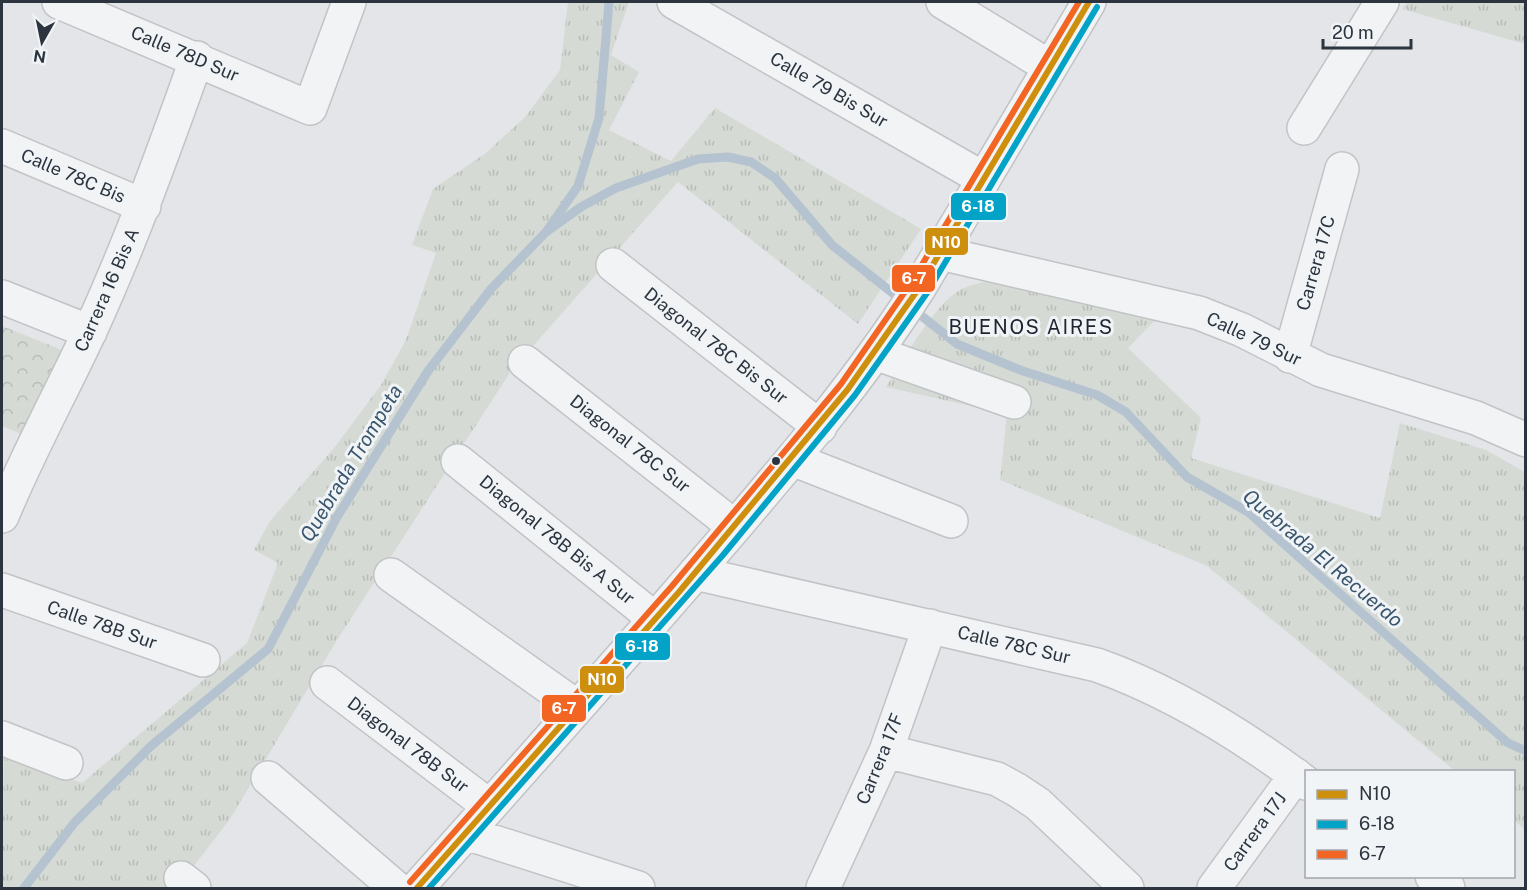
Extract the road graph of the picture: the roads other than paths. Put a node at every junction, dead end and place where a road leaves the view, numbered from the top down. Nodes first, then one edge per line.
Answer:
1 (59, 2) edge
2 (349, 2) edge
3 (674, 2) edge
4 (943, 2) edge
5 (1089, 2) edge
6 (1382, 2) edge
7 (197, 58) junction
8 (1050, 67) junction
9 (1304, 128) dead end
10 (2, 146) edge
11 (1342, 169) dead end
12 (984, 179) junction
13 (144, 206) junction
14 (940, 254) junction
15 (613, 265) dead end
16 (2, 297) edge
17 (90, 332) junction
18 (875, 353) junction
19 (1290, 356) junction
20 (525, 362) dead end
21 (1014, 402) dead end
22 (820, 427) junction
23 (1526, 440) edge
24 (792, 459) junction
25 (458, 461) dead end
26 (2, 516) edge
27 (951, 521) dead end
28 (735, 527) junction
29 (695, 573) junction
30 (391, 575) dead end
31 (2, 590) edge
32 (655, 619) junction
33 (930, 626) junction
34 (203, 660) dead end
35 (327, 683) dead end
36 (577, 707) junction
37 (2, 738) edge
38 (886, 751) junction
39 (66, 763) dead end
40 (268, 778) dead end
41 (1301, 779) edge
42 (489, 806) junction
43 (466, 833) junction
44 (1434, 878) edge
45 (396, 888) edge
46 (417, 888) edge
47 (638, 888) edge
48 (823, 888) edge
49 (1127, 888) edge
50 (1214, 888) edge
51 (1448, 888) edge

1 - 7 street, Calle 78D Sur
2 - 7 street, Calle 78D Sur
3 - 12 street, Calle 79 Bis Sur
4 - 8 street
5 - 8 street
6 - 9 street
7 - 13 street, Carrera 16 Bis A
8 - 12 street
10 - 13 street, Calle 78C Bis
11 - 19 street, Carrera 17C
12 - 14 street
13 - 17 street, Carrera 16 Bis A
14 - 18 street
14 - 19 street, Calle 79 Sur
15 - 22 street, Diagonal 78C Bis Sur
16 - 17 street
17 - 26 street, Carrera 16 Bis A
18 - 21 street
18 - 22 street
19 - 23 street, Calle 79 Sur
20 - 28 street, Diagonal 78C Sur
22 - 24 street
24 - 27 street
24 - 28 street
25 - 32 street, Diagonal 78B Bis A Sur
28 - 29 street
29 - 32 street
29 - 33 street, Calle 78C Sur
30 - 36 street
31 - 34 street, Calle 78B Sur
32 - 36 street
33 - 38 street, Carrera 17F
33 - 41 street, Calle 78C Sur
35 - 42 street, Diagonal 78B Sur
36 - 42 street
37 - 39 street
38 - 48 street, Carrera 17F
38 - 49 street
40 - 45 street
41 - 50 street, Carrera 17J
42 - 43 street
43 - 46 street
43 - 47 street
44 - 51 street

